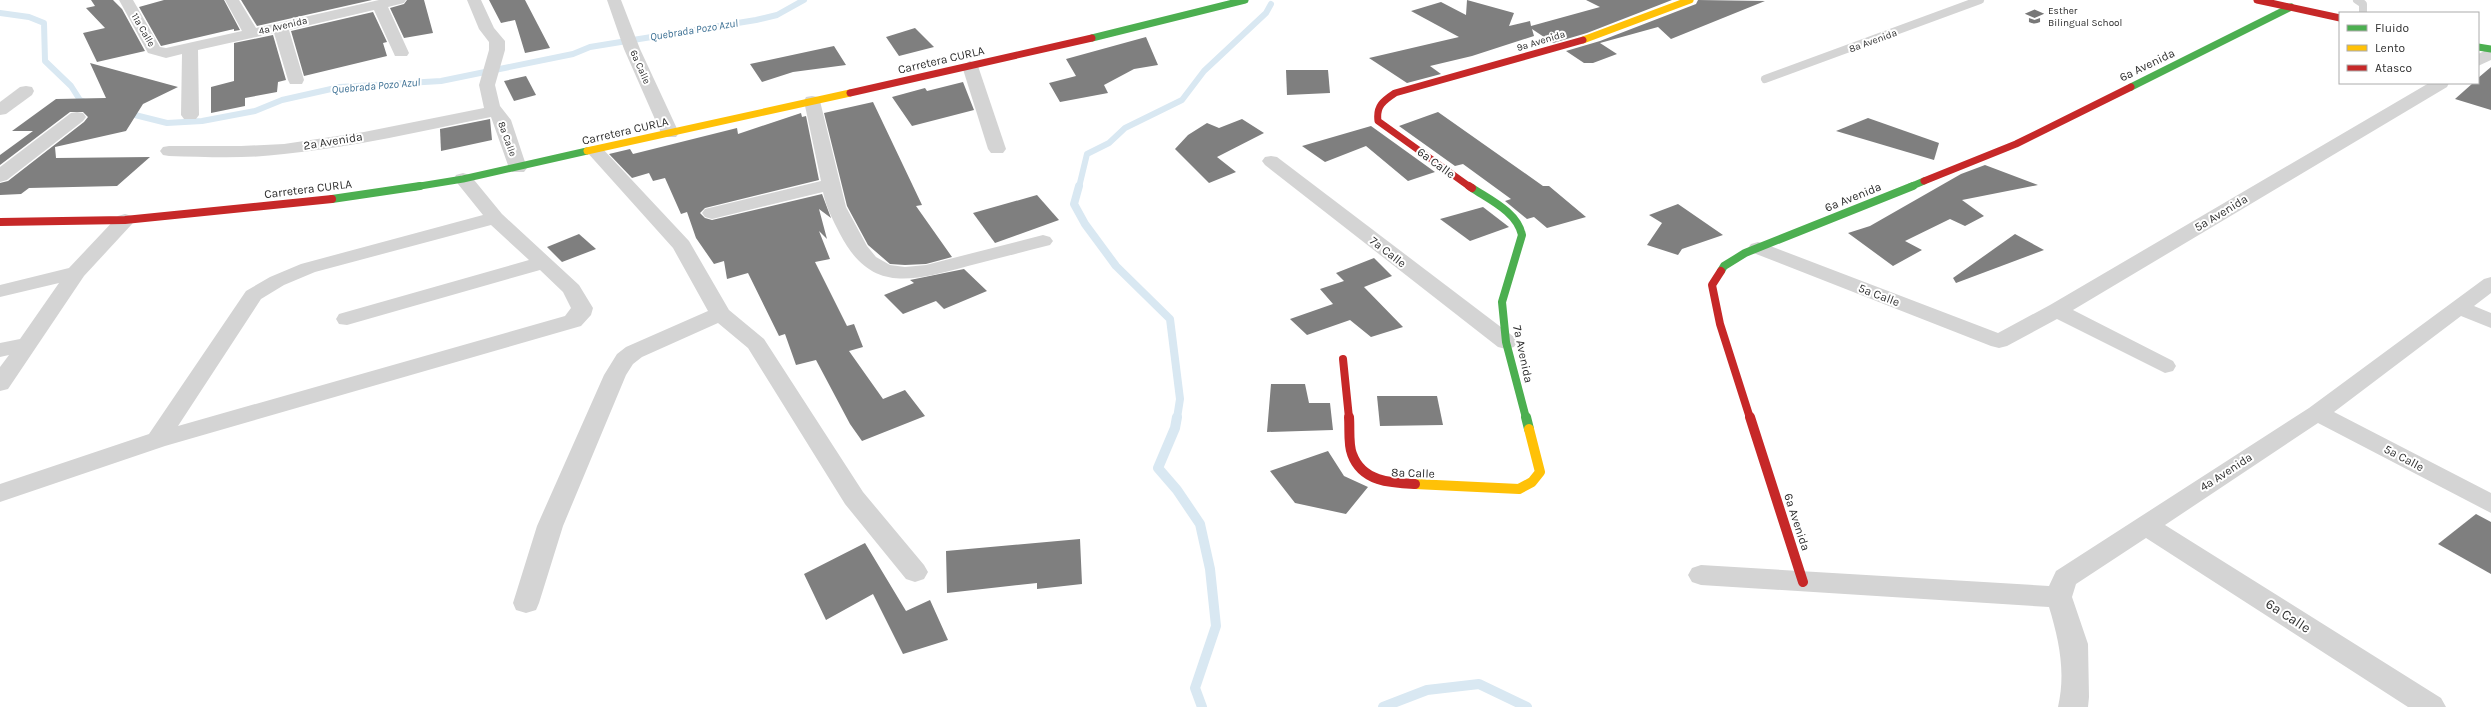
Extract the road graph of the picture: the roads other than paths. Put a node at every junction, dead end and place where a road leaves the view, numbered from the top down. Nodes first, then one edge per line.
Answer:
1 (126, 0) edge
2 (232, 0) edge
3 (399, 0) edge
4 (474, 0) edge
5 (614, 0) edge
6 (1246, 0) edge
7 (1690, 0) edge
8 (1980, 0) edge
9 (2257, 0) edge
10 (2357, 0) edge
11 (379, 4) junction
12 (338, 6) edge
13 (2291, 7) junction
14 (2363, 12) edge
15 (2339, 18) edge
16 (280, 27) junction
17 (251, 34) junction
18 (190, 47) junction
19 (2479, 47) edge
20 (2491, 49) edge
21 (166, 53) joint
22 (2491, 53) edge
23 (401, 54) dead end
24 (2479, 60) edge
25 (970, 66) junction
26 (1765, 79) dead end
27 (296, 80) dead end
28 (2439, 84) edge
29 (26, 91) dead end
30 (1395, 93) joint
31 (812, 101) junction
32 (0, 110) edge
33 (495, 111) junction
34 (190, 115) dead end
35 (76, 117) dead end
36 (670, 133) junction
37 (997, 149) dead end
38 (594, 150) junction
39 (168, 151) dead end
40 (1271, 161) dead end
41 (518, 168) junction
42 (0, 176) edge
43 (463, 179) junction
44 (832, 184) junction
45 (712, 213) dead end
46 (495, 218) junction
47 (125, 220) junction
48 (0, 222) edge
49 (1522, 228) joint
50 (1043, 241) dead end
51 (1758, 248) junction
52 (542, 263) junction
53 (76, 272) junction
54 (2491, 283) edge
55 (0, 291) edge
56 (2459, 307) junction
57 (2057, 310) junction
58 (720, 314) junction
59 (348, 319) dead end
60 (2491, 321) edge
61 (1999, 341) joint
62 (1506, 342) junction
63 (26, 344) junction
64 (0, 350) edge
65 (1343, 359) dead end
66 (2165, 366) dead end
67 (0, 384) edge
68 (2317, 412) junction
69 (157, 440) junction
70 (1532, 482) joint
71 (0, 493) edge
72 (2491, 504) edge
73 (2145, 525) junction
74 (915, 572) dead end
75 (1701, 575) dead end
76 (1803, 582) junction
77 (2059, 597) junction
78 (526, 603) dead end
79 (2073, 707) edge
80 (2431, 707) edge

1 - 21 street, 11ª Calle
2 - 17 street
3 - 11 street, 4ª Avenida
4 - 33 street, 8ª Calle
5 - 36 street, 6ª Calle
6 - 25 street, Carretera CURLA
7 - 30 street, 9a Avenida
8 - 26 lane, 8a Avenida
9 - 13 street
10 - 14 lane
11 - 12 street, 4ª Avenida
11 - 23 street
12 - 16 street, 4ª Avenida
13 - 15 street
13 - 51 street, 6a Avenida
16 - 17 street, 4ª Avenida
16 - 27 street
17 - 18 street, 4ª Avenida
18 - 21 street, 4ª Avenida
18 - 34 street
19 - 20 street
22 - 24 street
25 - 31 street, Carretera CURLA
25 - 37 street
28 - 57 street, 5a Avenida
29 - 32 street
30 - 49 street, 6a Calle
31 - 36 street, Carretera CURLA
31 - 44 street
33 - 39 street, 2a Avenida
33 - 41 street, 8ª Calle
35 - 42 street
36 - 38 street, Carretera CURLA
38 - 41 street, Carretera CURLA
38 - 58 street
40 - 62 street, 7a Calle
41 - 43 street, Carretera CURLA
43 - 46 street
43 - 47 street, Carretera CURLA
44 - 45 street
44 - 50 street
46 - 52 street
46 - 69 street
47 - 48 street, Carretera CURLA
47 - 53 street
49 - 62 street, 7a Avenida
51 - 61 street, 5a Calle
51 - 76 street, 6a Avenida
52 - 59 street
52 - 69 street
53 - 55 street
53 - 63 street
54 - 56 street, 4a Avenida
56 - 60 street
56 - 68 street, 4a Avenida
57 - 61 street, 5a Avenida
57 - 66 street
58 - 74 street
58 - 78 street
62 - 70 street, 7a Avenida
63 - 64 street
63 - 67 street
65 - 70 street, 8a Calle
68 - 72 street, 5a Calle
68 - 73 street, 4a Avenida
69 - 71 street
73 - 77 street, 4a Avenida
73 - 80 street, 6a Calle
75 - 76 street
76 - 77 street
77 - 79 street

